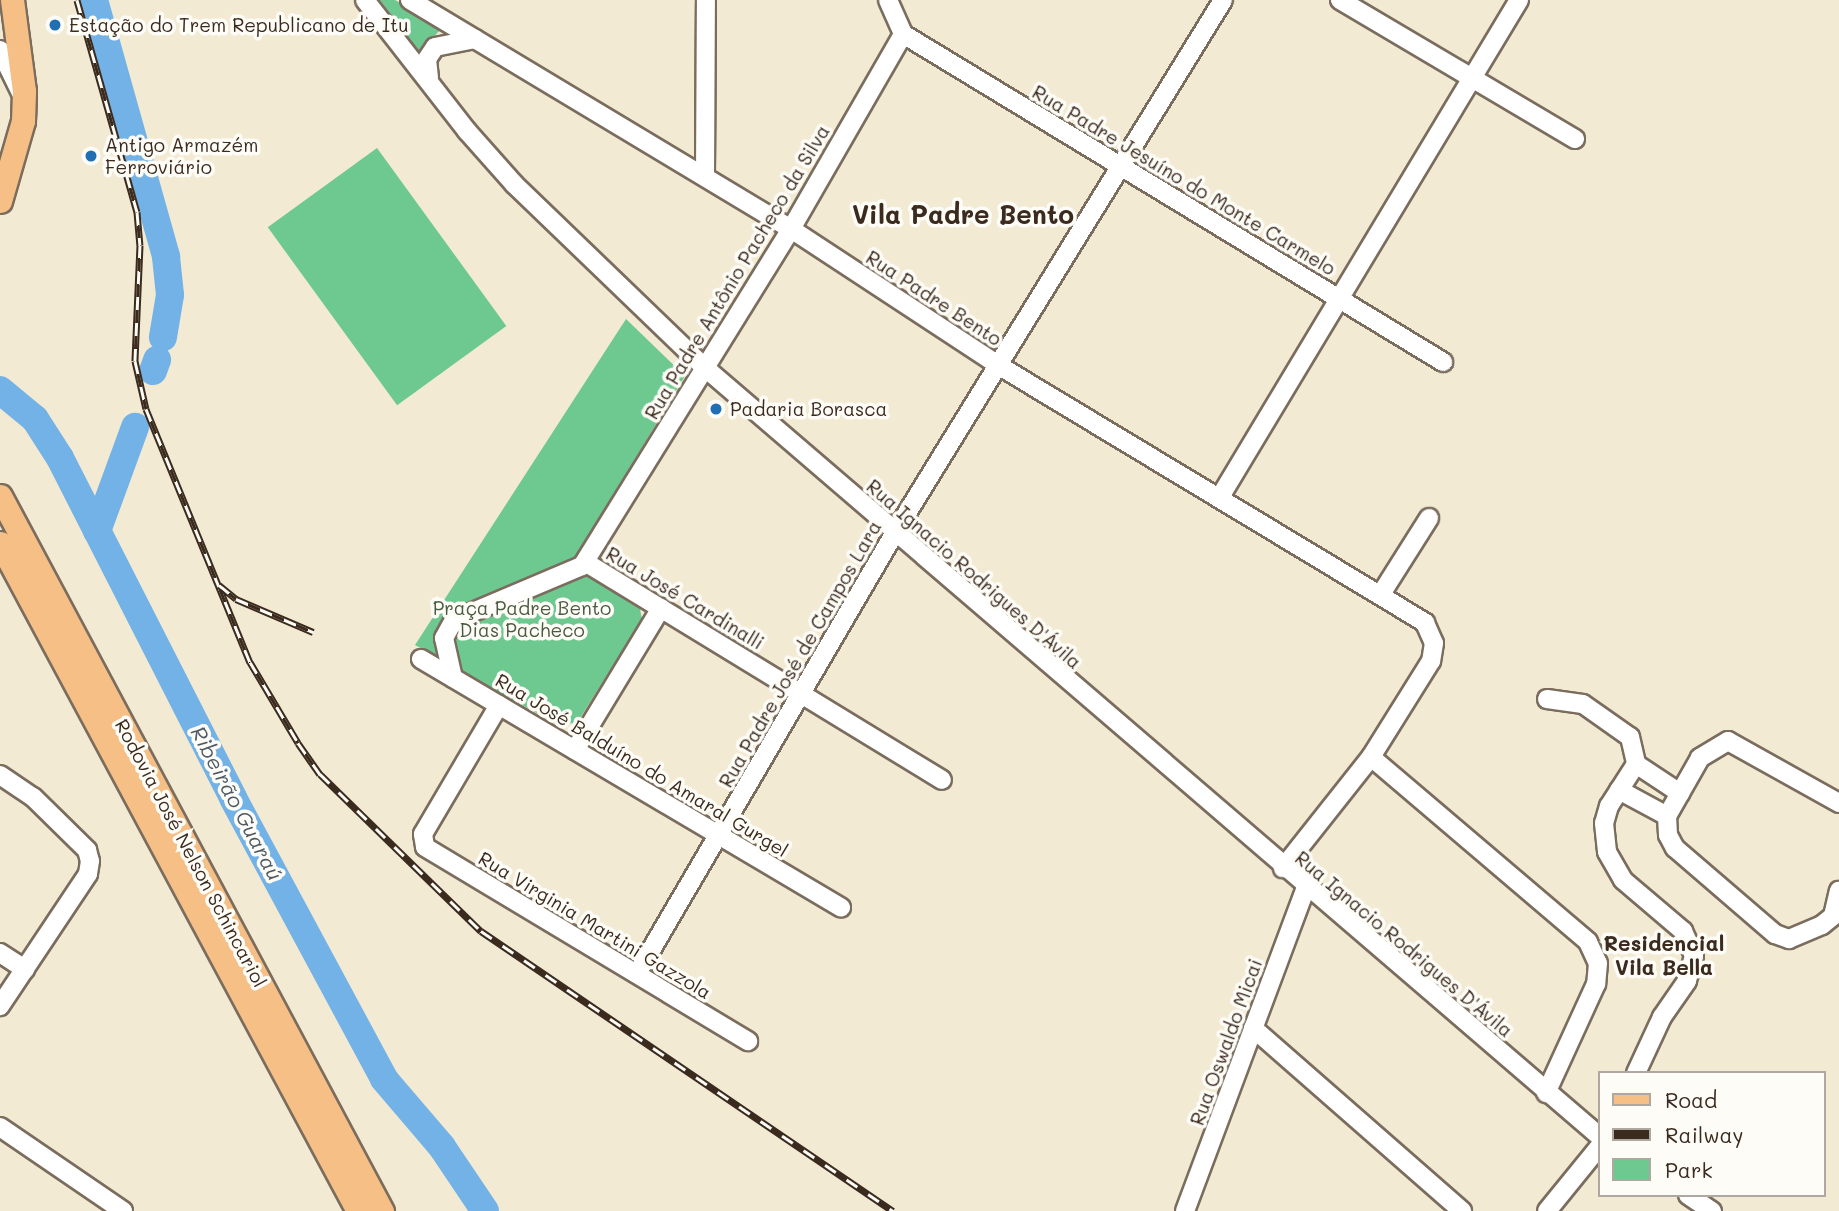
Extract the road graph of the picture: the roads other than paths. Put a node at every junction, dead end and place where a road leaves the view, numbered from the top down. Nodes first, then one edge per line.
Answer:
1 (12, 0) edge
2 (365, 0) edge
3 (410, 0) edge
4 (706, 0) edge
5 (888, 0) edge
6 (1223, 0) edge
7 (1340, 0) edge
8 (1519, 0) edge
9 (903, 34) junction
10 (475, 39) junction
11 (0, 50) edge
12 (429, 78) junction
13 (1472, 78) junction
14 (24, 99) junction
15 (1575, 139) dead end
16 (1121, 166) junction
17 (705, 177) junction
18 (1, 198) edge
19 (790, 229) junction
20 (1339, 298) junction
21 (1443, 362) dead end
22 (998, 365) junction
23 (703, 366) junction
24 (0, 496) edge
25 (1220, 497) junction
26 (1429, 518) dead end
27 (894, 534) junction
28 (0, 543) edge
29 (6, 561) edge
30 (585, 562) junction
31 (1381, 594) junction
32 (661, 608) junction
33 (421, 659) dead end
34 (453, 678) junction
35 (802, 694) junction
36 (1547, 699) dead end
37 (499, 705) junction
38 (575, 750) junction
39 (1371, 757) junction
40 (1636, 764) junction
41 (0, 775) edge
42 (942, 780) dead end
43 (1619, 790) junction
44 (1680, 793) junction
45 (1839, 803) edge
46 (1667, 817) junction
47 (719, 835) junction
48 (1283, 868) junction
49 (1306, 887) junction
50 (1839, 891) edge
51 (1839, 900) edge
52 (841, 907) dead end
53 (0, 953) edge
54 (25, 970) junction
55 (637, 974) junction
56 (0, 1006) edge
57 (1252, 1028) junction
58 (748, 1041) dead end
59 (1637, 1071) edge
60 (1546, 1093) junction
61 (0, 1128) edge
62 (1598, 1135) edge
63 (1598, 1148) edge
64 (1691, 1197) edge
65 (123, 1211) edge
66 (358, 1211) edge
67 (382, 1211) edge
68 (1185, 1211) edge
69 (1462, 1211) edge
70 (1547, 1211) edge
71 (1712, 1211) edge

1 - 14 main road
2 - 12 street, Rua Ignacio Rodrigues D'Ávila
3 - 10 street, Rua Padre Bento
4 - 17 street
5 - 9 street
6 - 16 street, Rua Padre José de Campos Lara
7 - 13 street
8 - 13 street
9 - 16 street, Rua Padre Jesuíno do Monte Carmelo
9 - 19 street, Rua Padre Antônio Pacheco da Silva
10 - 12 street
10 - 17 street, Rua Padre Bento
11 - 14 street
12 - 23 street, Rua Ignacio Rodrigues D'Ávila
13 - 15 street
13 - 20 street
14 - 18 main road
16 - 20 street, Rua Padre Jesuíno do Monte Carmelo
16 - 22 street, Rua Padre José de Campos Lara
17 - 19 street, Rua Padre Bento
19 - 22 street, Rua Padre Bento
19 - 23 street, Rua Padre Antônio Pacheco da Silva
20 - 21 street, Rua Padre Jesuíno do Monte Carmelo
20 - 25 street
22 - 25 street, Rua Padre Bento
22 - 27 street, Rua Padre José de Campos Lara
23 - 27 street, Rua Ignacio Rodrigues D'Ávila
23 - 30 street, Rua Padre Antônio Pacheco da Silva
24 - 67 main road, Rodovia José Nelson Schincariol
25 - 31 street, Rua Padre Bento
26 - 31 street
27 - 35 street, Rua Padre José de Campos Lara
27 - 48 street, Rua Ignacio Rodrigues D'Ávila
28 - 29 main road, Rodovia José Nelson Schincariol
29 - 66 main road, Rodovia José Nelson Schincariol
30 - 32 street, Rua José Cardinalli
30 - 34 street
31 - 39 street, Rua Padre Bento
32 - 35 street, Rua José Cardinalli
32 - 38 street
33 - 34 street, Rua José Balduíno do Amaral Gurgel
34 - 37 street, Rua José Balduíno do Amaral Gurgel
35 - 42 street, Rua José Cardinalli
35 - 47 street, Rua Padre José de Campos Lara
36 - 40 street
37 - 38 street, Rua José Balduíno do Amaral Gurgel
37 - 55 street, Rua Virginia Martini Gazzola
38 - 47 street, Rua José Balduíno do Amaral Gurgel
39 - 48 street
39 - 60 street
40 - 43 street
40 - 44 street
41 - 54 street
43 - 46 street
43 - 59 street
44 - 45 street
44 - 46 street
46 - 51 street
47 - 52 street, Rua José Balduíno do Amaral Gurgel
47 - 55 street, Rua Padre José de Campos Lara
48 - 49 street, Rua Ignacio Rodrigues D'Ávila
49 - 57 street, Rua Oswaldo Micai
49 - 60 street, Rua Ignacio Rodrigues D'Ávila
50 - 51 street
53 - 54 street
54 - 56 street
55 - 58 street, Rua Virginia Martini Gazzola
57 - 68 street, Rua Oswaldo Micai
57 - 69 street
60 - 62 street, Rua Ignacio Rodrigues D'Ávila
61 - 65 street
63 - 70 street
64 - 71 street

